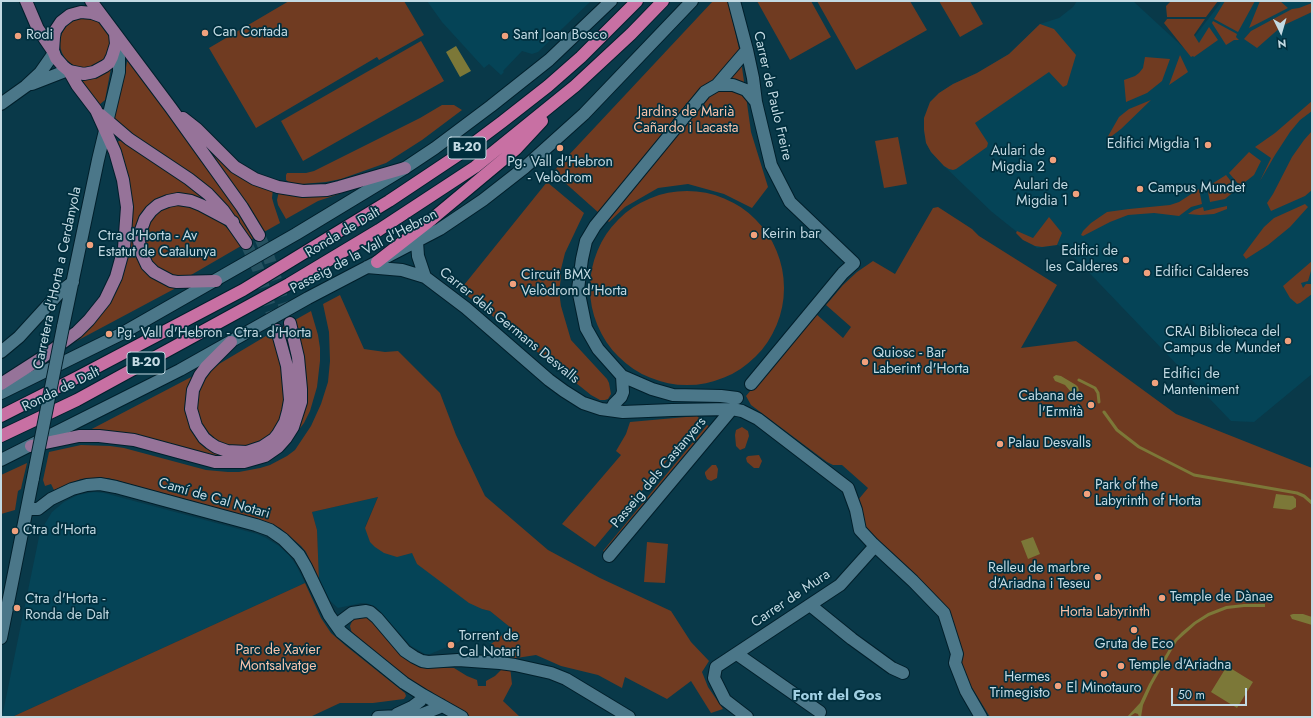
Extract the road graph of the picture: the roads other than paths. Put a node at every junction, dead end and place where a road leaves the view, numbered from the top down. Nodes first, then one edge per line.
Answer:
1 (26, 1) edge
2 (91, 1) edge
3 (611, 1) edge
4 (637, 1) edge
5 (663, 1) edge
6 (692, 1) edge
7 (734, 1) edge
8 (103, 17) junction
9 (115, 34) junction
10 (747, 50) junction
11 (54, 52) junction
12 (68, 70) junction
13 (717, 85) junction
14 (26, 86) junction
15 (575, 86) junction
16 (756, 102) junction
17 (1, 104) edge
18 (171, 108) junction
19 (106, 126) junction
20 (405, 168) junction
21 (233, 222) junction
22 (259, 235) tunnel mouth
23 (417, 242) junction
24 (246, 243) tunnel mouth
25 (372, 265) junction
26 (429, 279) junction
27 (216, 281) junction
28 (73, 282) junction
29 (290, 323) tunnel mouth
30 (277, 330) tunnel mouth
31 (231, 342) junction
32 (1, 352) edge
33 (622, 376) junction
34 (1, 384) edge
35 (751, 384) dead end
36 (1, 393) edge
37 (735, 404) junction
38 (611, 410) junction
39 (1, 416) edge
40 (1, 436) edge
41 (31, 446) junction
42 (1, 460) edge
43 (30, 495) junction
44 (49, 501) junction
45 (27, 509) junction
46 (875, 546) junction
47 (609, 556) dead end
48 (810, 605) junction
49 (336, 625) junction
50 (1, 638) edge
51 (737, 654) junction
52 (903, 673) dead end
53 (423, 696) junction
54 (440, 705) junction
55 (820, 712) dead end
56 (625, 716) edge
57 (383, 717) edge
58 (462, 717) edge
59 (747, 717) edge
60 (982, 717) edge

1 - 11 main road
2 - 8 main road
3 - 20 street
4 - 39 highway, Ronda de Dalt / B-20
5 - 15 highway, Ronda de Dalt / B-20
6 - 23 street, Passeig de la Vall d'Hebron
7 - 10 street, Carrer de Paulo Freire
8 - 9 main road
8 - 11 main road
9 - 12 main road
9 - 18 main road
9 - 19 street, Carretera d'Horta a Cerdanyola
10 - 13 street, Passeig dels Castanyers
10 - 16 street, Carrer de Paulo Freire
11 - 12 main road
11 - 14 street
12 - 14 street
12 - 19 main road
13 - 16 street
13 - 33 street, Passeig dels Castanyers
14 - 17 street
15 - 25 highway
15 - 40 highway, Ronda de Dalt / B-20
16 - 35 street, Carrer de Paulo Freire
18 - 20 main road
18 - 22 main road
19 - 21 main road
19 - 28 street, Carretera d'Horta a Cerdanyola
19 - 34 main road
20 - 27 street
21 - 24 main road
21 - 27 main road
23 - 25 street, Passeig de la Vall d'Hebron
23 - 26 street, Carrer dels Germans Desvalls
25 - 26 street, Carrer dels Germans Desvalls
25 - 31 street, Passeig de la Vall d'Hebron
26 - 38 street, Carrer dels Germans Desvalls
27 - 36 street
28 - 32 street
28 - 43 street, Carretera d'Horta a Cerdanyola, bridge
29 - 41 main road
30 - 31 main road
31 - 41 street, Passeig de la Vall d'Hebron
33 - 37 street, Passeig dels Castanyers
33 - 38 street
37 - 38 street, Carrer dels Germans Desvalls
37 - 46 street, Carrer dels Germans Desvalls
37 - 47 street, Passeig dels Castanyers
41 - 42 street, Passeig de la Vall d'Hebron
43 - 44 street
43 - 45 street, Carretera d'Horta a Cerdanyola
44 - 45 street, Camí de Cal Notari
44 - 49 street, Camí de Cal Notari
45 - 50 street
46 - 48 street, Carrer de Mura
46 - 60 street, Carrer dels Germans Desvalls
48 - 51 street, Carrer de Mura
48 - 52 street
49 - 53 street, Camí de Cal Notari
49 - 56 street
51 - 55 street
51 - 59 street, Carrer de Mura
53 - 54 street, Camí de Cal Notari
53 - 57 street
54 - 57 street
54 - 58 street, Camí de Cal Notari

